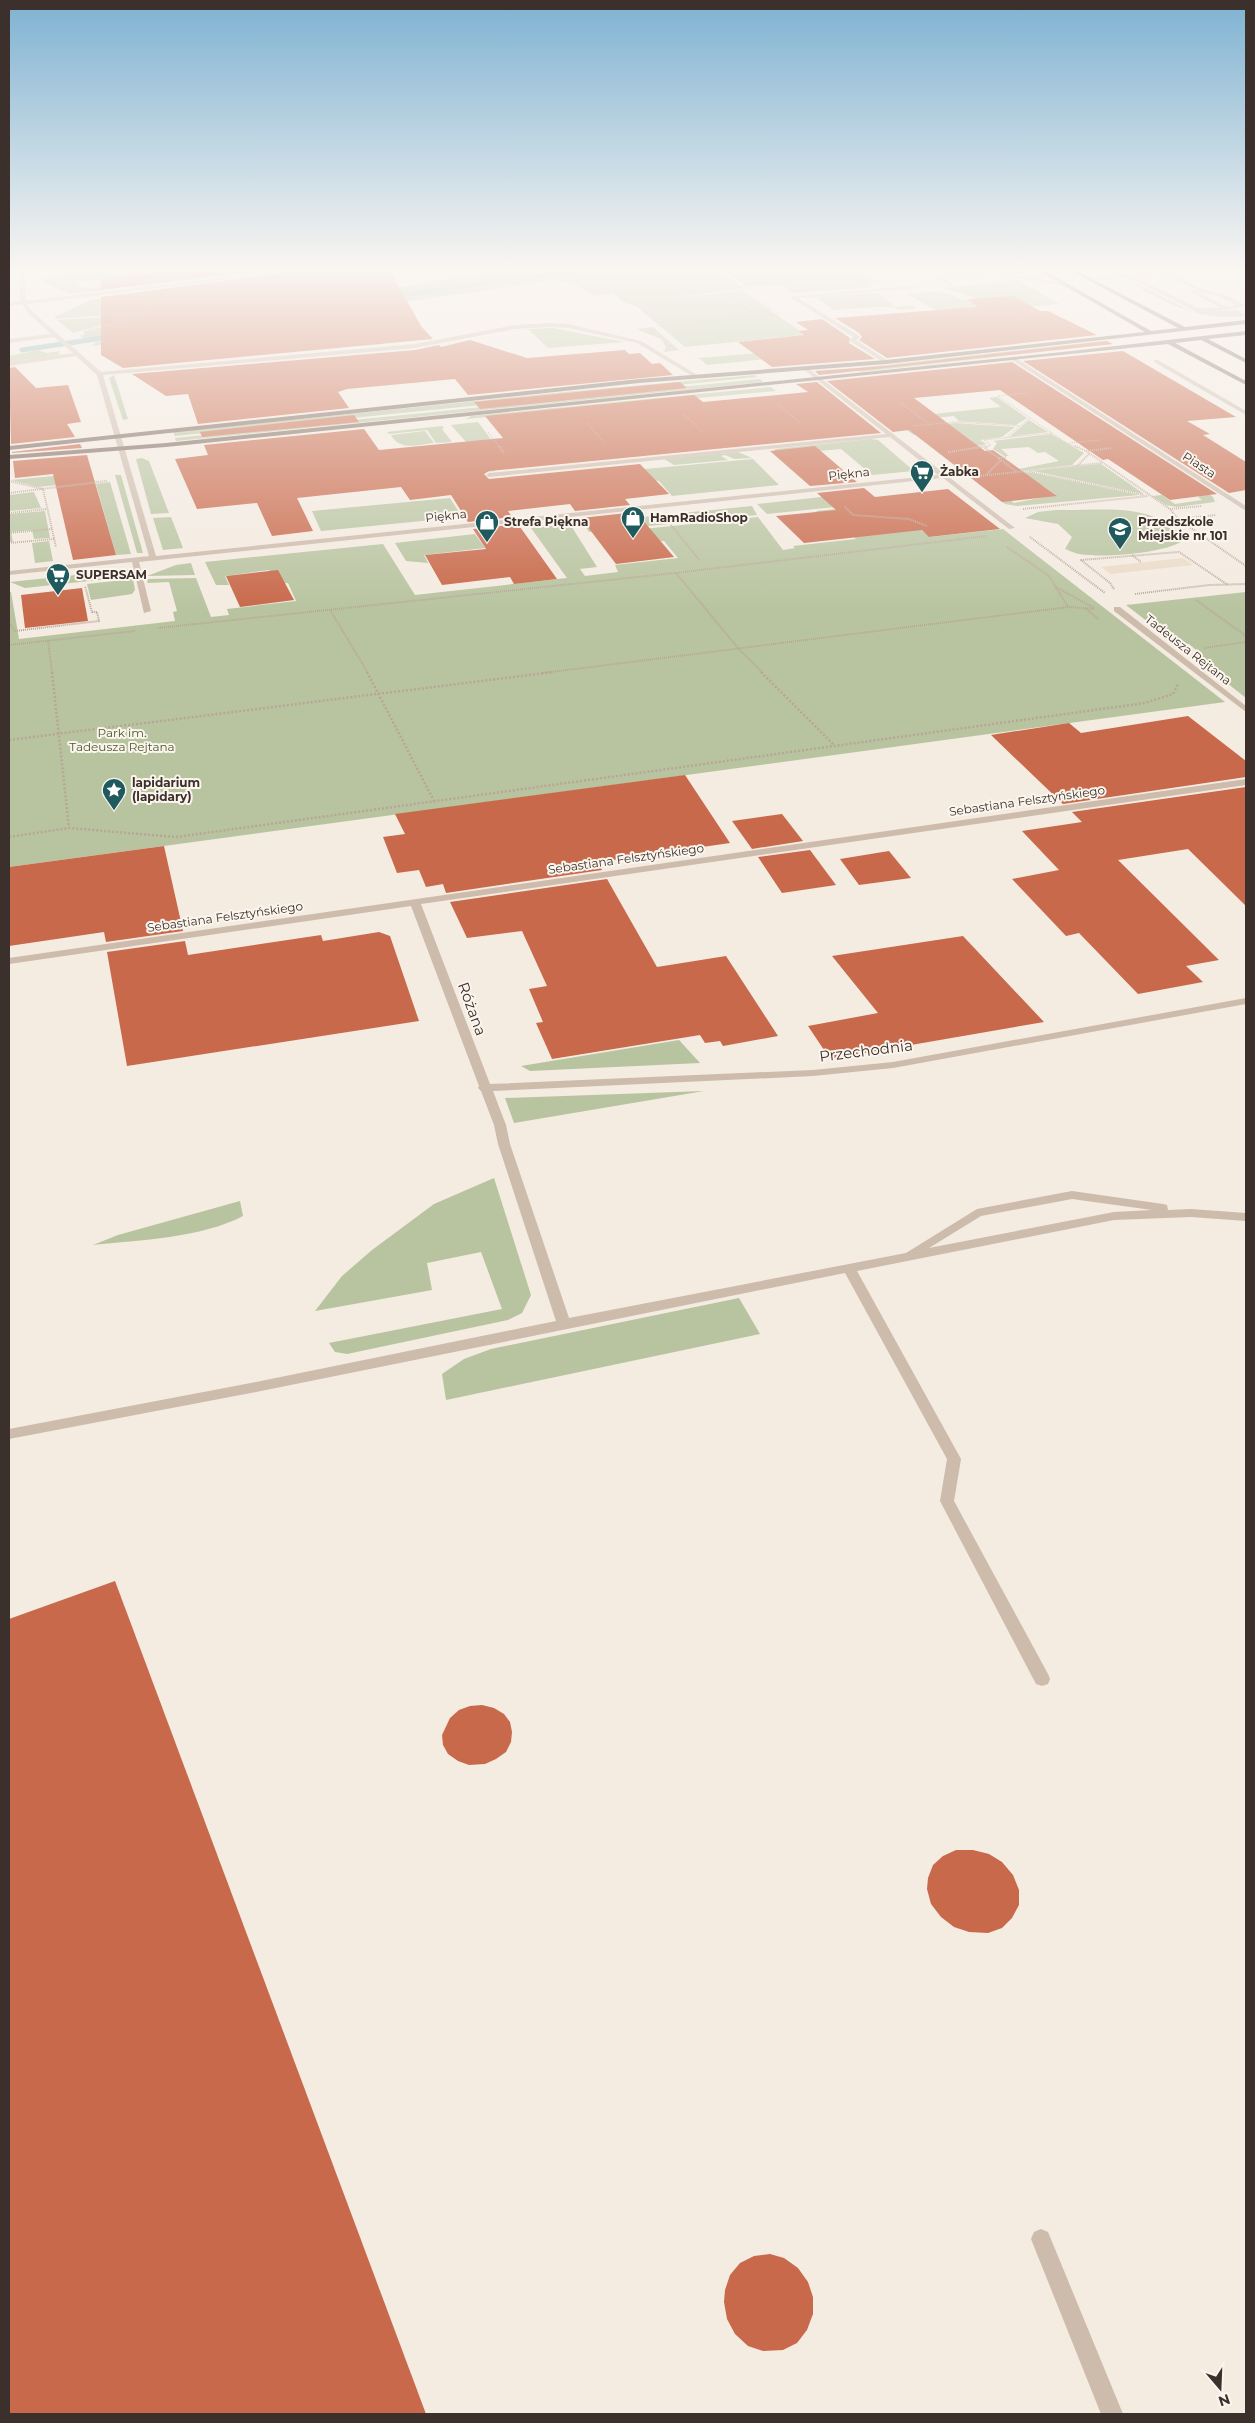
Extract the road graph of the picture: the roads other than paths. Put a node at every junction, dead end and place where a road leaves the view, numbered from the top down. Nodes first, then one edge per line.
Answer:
1 (103, 384) edge
2 (617, 384) edge
3 (769, 384) edge
4 (826, 384) edge
5 (1053, 384) edge
6 (1196, 384) edge
7 (1246, 413) edge
8 (118, 435) junction
9 (892, 435) junction
10 (9, 448) edge
11 (123, 449) junction
12 (9, 457) edge
13 (489, 475) dead end
14 (944, 476) junction
15 (1246, 509) edge
16 (1011, 528) dead end
17 (154, 557) junction
18 (135, 559) junction
19 (9, 573) edge
20 (1117, 609) road end
21 (147, 611) dead end
22 (1246, 710) edge
23 (1246, 782) edge
24 (415, 902) junction
25 (9, 961) edge
26 (1246, 1001) edge
27 (484, 1088) junction
28 (1190, 1212) junction
29 (1246, 1218) edge
30 (905, 1257) junction
31 (849, 1268) junction
32 (564, 1324) junction
33 (9, 1434) edge
34 (1042, 1679) dead end
35 (1040, 2239) dead end
36 (1112, 2414) edge

1 - 8 street
2 - 8 main road
3 - 11 main road
4 - 9 street
5 - 15 street, Piasta
6 - 7 street
8 - 10 main road
8 - 11 street
9 - 13 street
9 - 14 street
11 - 12 main road
11 - 17 street
14 - 16 street
14 - 17 street, Piękna
17 - 18 street, Piękna
18 - 19 street, Piękna
18 - 21 street
20 - 22 street, Tadeusza Rejtana
23 - 24 street, Sebastiana Felsztyńskiego
24 - 25 street, Sebastiana Felsztyńskiego
24 - 27 street, Różana
26 - 27 street, Przechodnia
27 - 32 street, Różana
28 - 29 street
28 - 30 street
28 - 30 street
30 - 31 street
31 - 32 street
31 - 34 street
32 - 33 street
35 - 36 street

